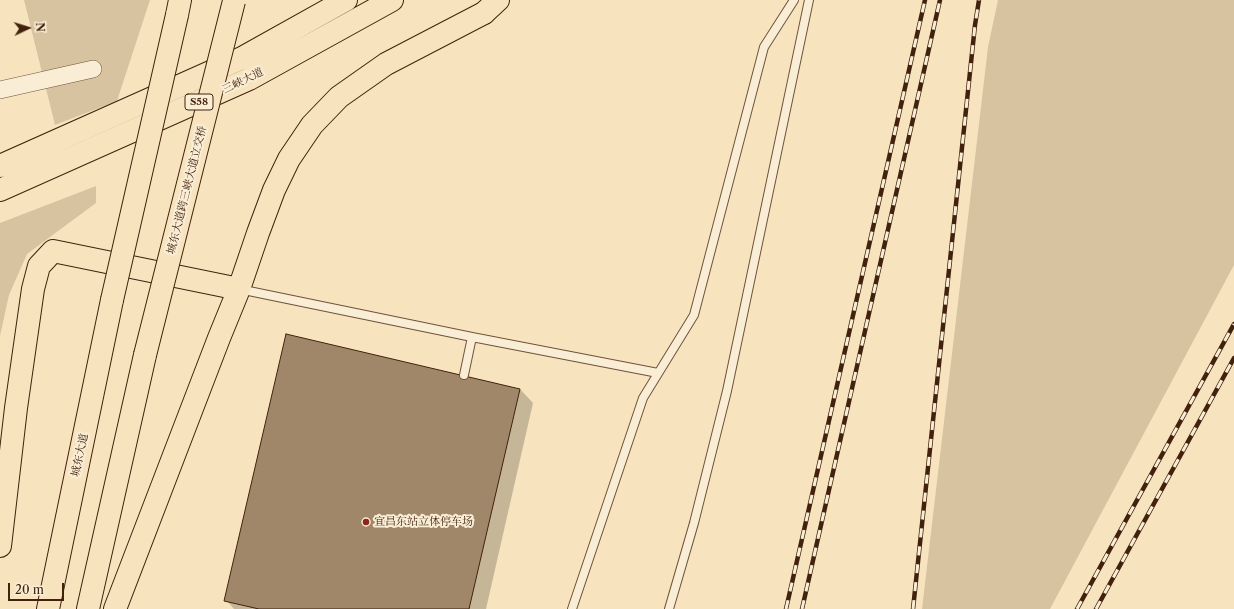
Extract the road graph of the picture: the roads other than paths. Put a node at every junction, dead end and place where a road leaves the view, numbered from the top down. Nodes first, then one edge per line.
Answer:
1 (234, 0) edge
2 (346, 0) edge
3 (392, 0) edge
4 (508, 0) edge
5 (794, 0) edge
6 (809, 0) edge
7 (491, 6) edge
8 (179, 8) edge
9 (93, 69) dead end
10 (0, 90) edge
11 (0, 166) edge
12 (0, 190) edge
13 (240, 289) junction
14 (472, 337) junction
15 (658, 373) junction
16 (464, 376) dead end
17 (0, 546) edge
18 (48, 609) edge
19 (88, 609) edge
20 (115, 609) edge
21 (572, 609) edge
22 (669, 609) edge

1 - 19 main road, 城东大道跨三峡大道立交桥, bridge
2 - 11 main road, 三峡大道 / S58
3 - 12 main road, 三峡大道 / S58
4 - 7 lane
5 - 15 lane
6 - 22 lane
7 - 13 main road
8 - 18 main road, 城东大道, bridge
9 - 10 street
13 - 14 lane
13 - 17 main road
13 - 20 main road
14 - 15 lane
14 - 16 lane
15 - 21 lane

